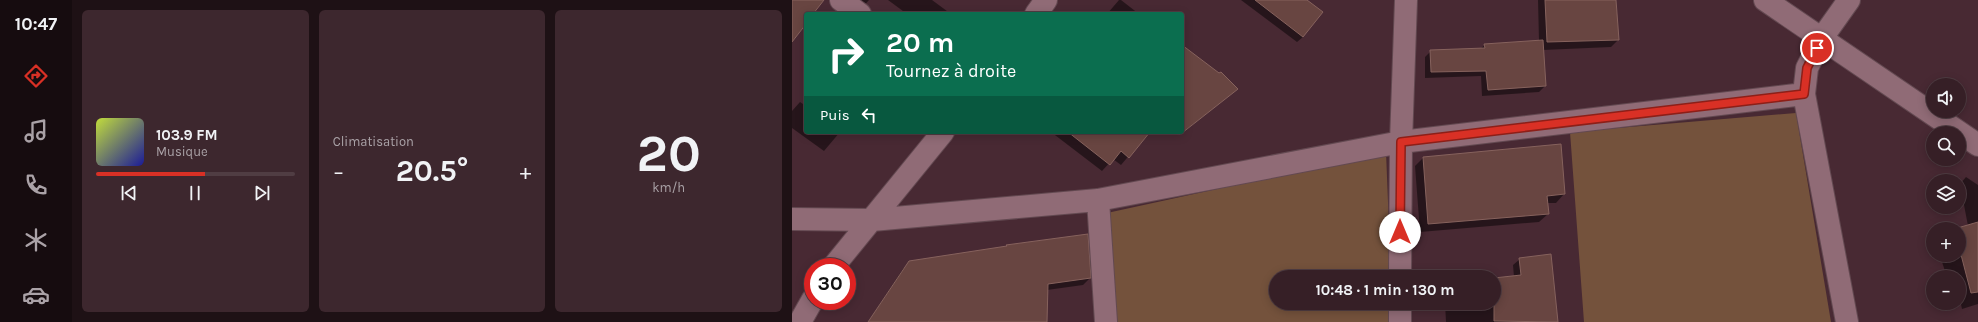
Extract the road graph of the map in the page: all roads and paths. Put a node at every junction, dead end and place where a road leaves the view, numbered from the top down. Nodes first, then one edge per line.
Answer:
1 (841, 0) edge
2 (1046, 0) edge
3 (1406, 0) edge
4 (1765, 0) edge
5 (1849, 0) edge
6 (857, 12) edge
7 (1037, 12) edge
8 (1822, 38) junction
9 (1804, 94) junction
10 (941, 134) edge
11 (1401, 142) junction
12 (1978, 145) edge
13 (1098, 200) junction
14 (792, 219) edge
15 (872, 220) junction
16 (840, 258) edge
17 (1400, 270) edge
18 (807, 310) edge
19 (1400, 310) edge
20 (800, 322) edge
21 (1106, 322) edge
22 (1400, 322) edge
23 (1847, 322) edge

1 - 6 street
2 - 7 street
3 - 11 street
4 - 8 street
5 - 8 street
8 - 9 street
8 - 12 street
9 - 11 street
9 - 23 street
10 - 15 street
11 - 13 street
11 - 17 street
13 - 15 street
13 - 21 street
14 - 15 street
15 - 16 street
18 - 20 street
19 - 22 street

